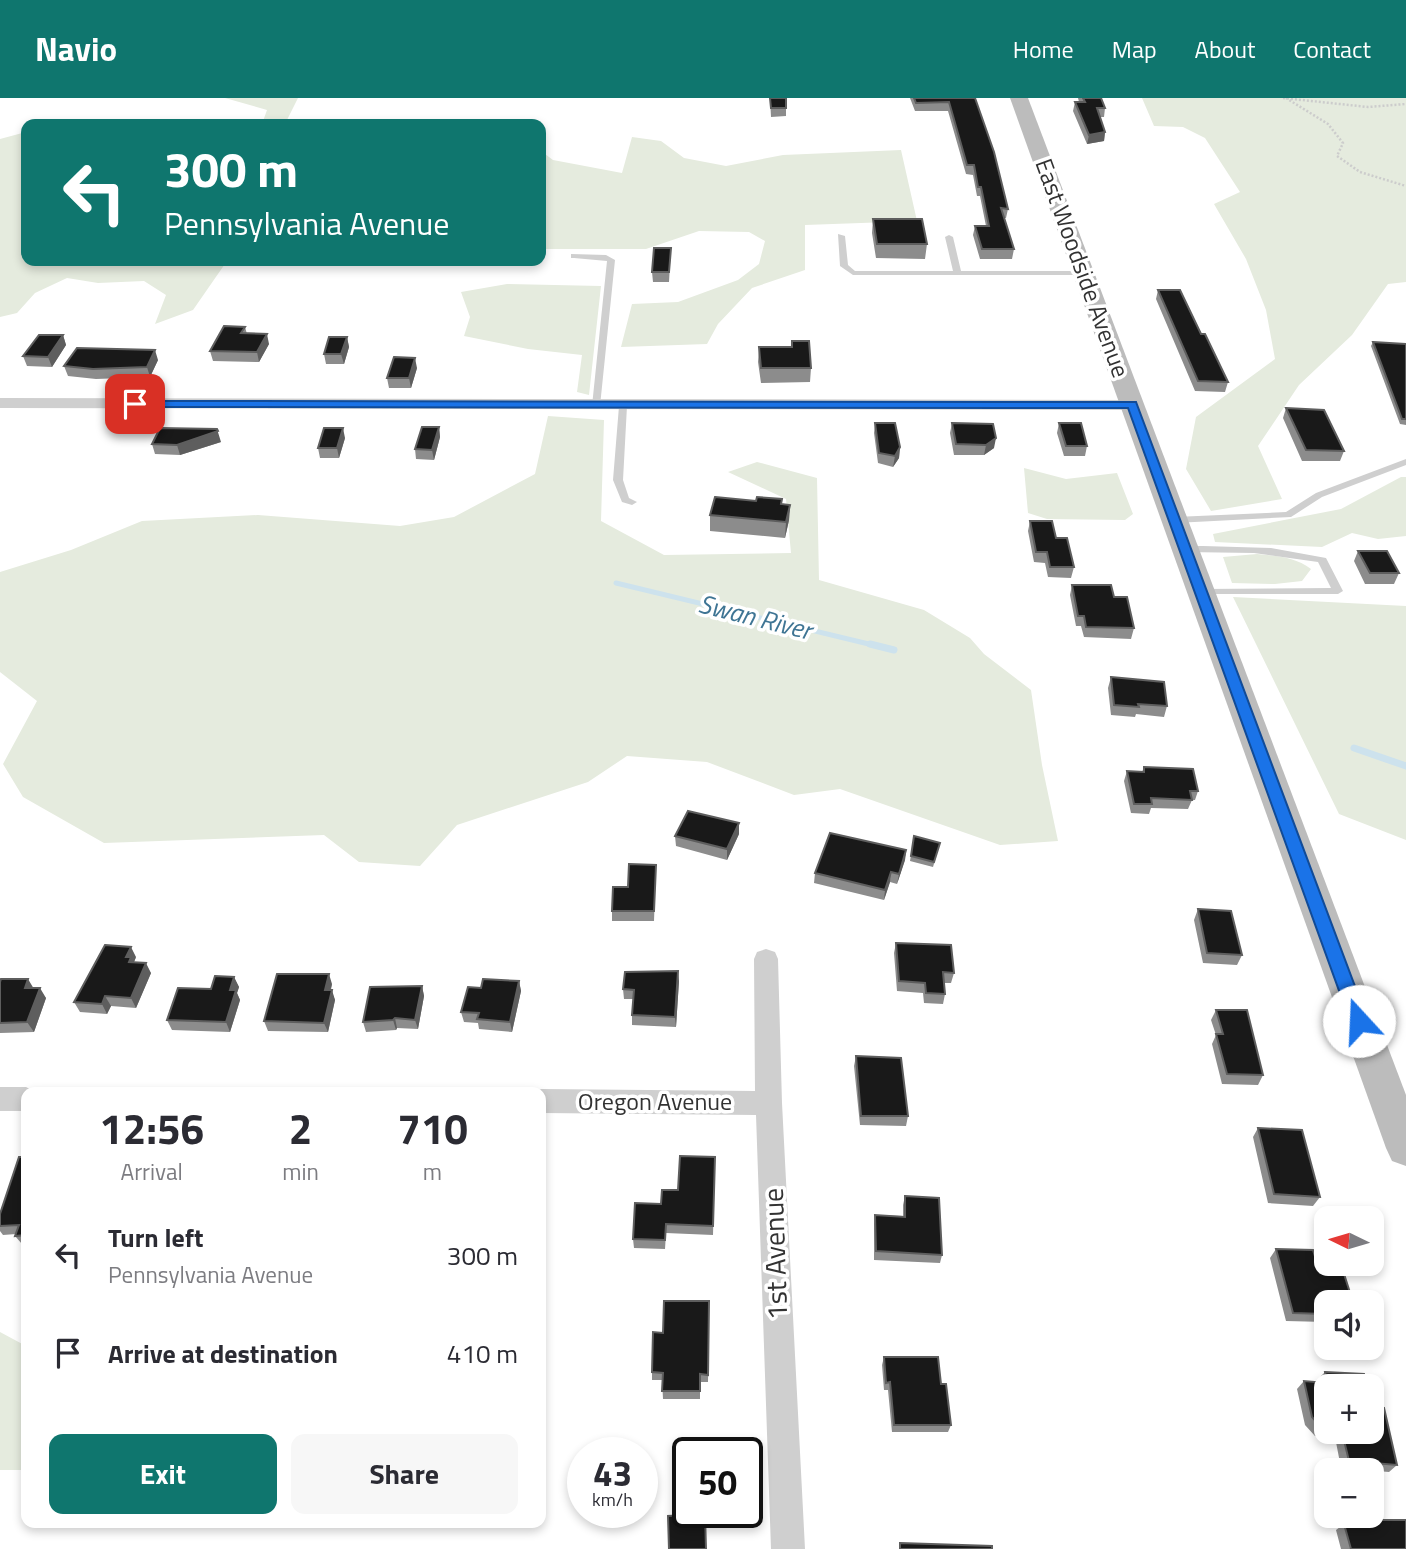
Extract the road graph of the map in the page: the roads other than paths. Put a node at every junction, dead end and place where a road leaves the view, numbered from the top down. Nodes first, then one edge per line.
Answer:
1 (1019, 98) edge
2 (841, 236) dead end
3 (949, 237) dead end
4 (575, 256) dead end
5 (958, 273) junction
6 (1083, 273) junction
7 (0, 403) edge
8 (1132, 405) junction
9 (596, 406) junction
10 (623, 406) junction
11 (1406, 462) edge
12 (632, 502) dead end
13 (1180, 535) junction
14 (1201, 592) junction
15 (766, 959) dead end
16 (0, 1099) edge
17 (21, 1099) edge
18 (546, 1101) edge
19 (769, 1103) junction
20 (1406, 1148) edge
21 (788, 1549) edge

1 - 6 main road, East Woodside Avenue
2 - 5 lane
3 - 5 lane
4 - 9 lane
5 - 6 lane
6 - 8 main road, East Woodside Avenue
7 - 9 street
8 - 10 street
8 - 13 main road, East Woodside Avenue
9 - 10 street
10 - 12 lane
11 - 13 lane
13 - 14 main road, East Woodside Avenue
13 - 14 lane
14 - 20 main road, East Woodside Avenue
15 - 19 street, 1st Avenue
16 - 17 street
18 - 19 street, Oregon Avenue
19 - 21 street, 1st Avenue

